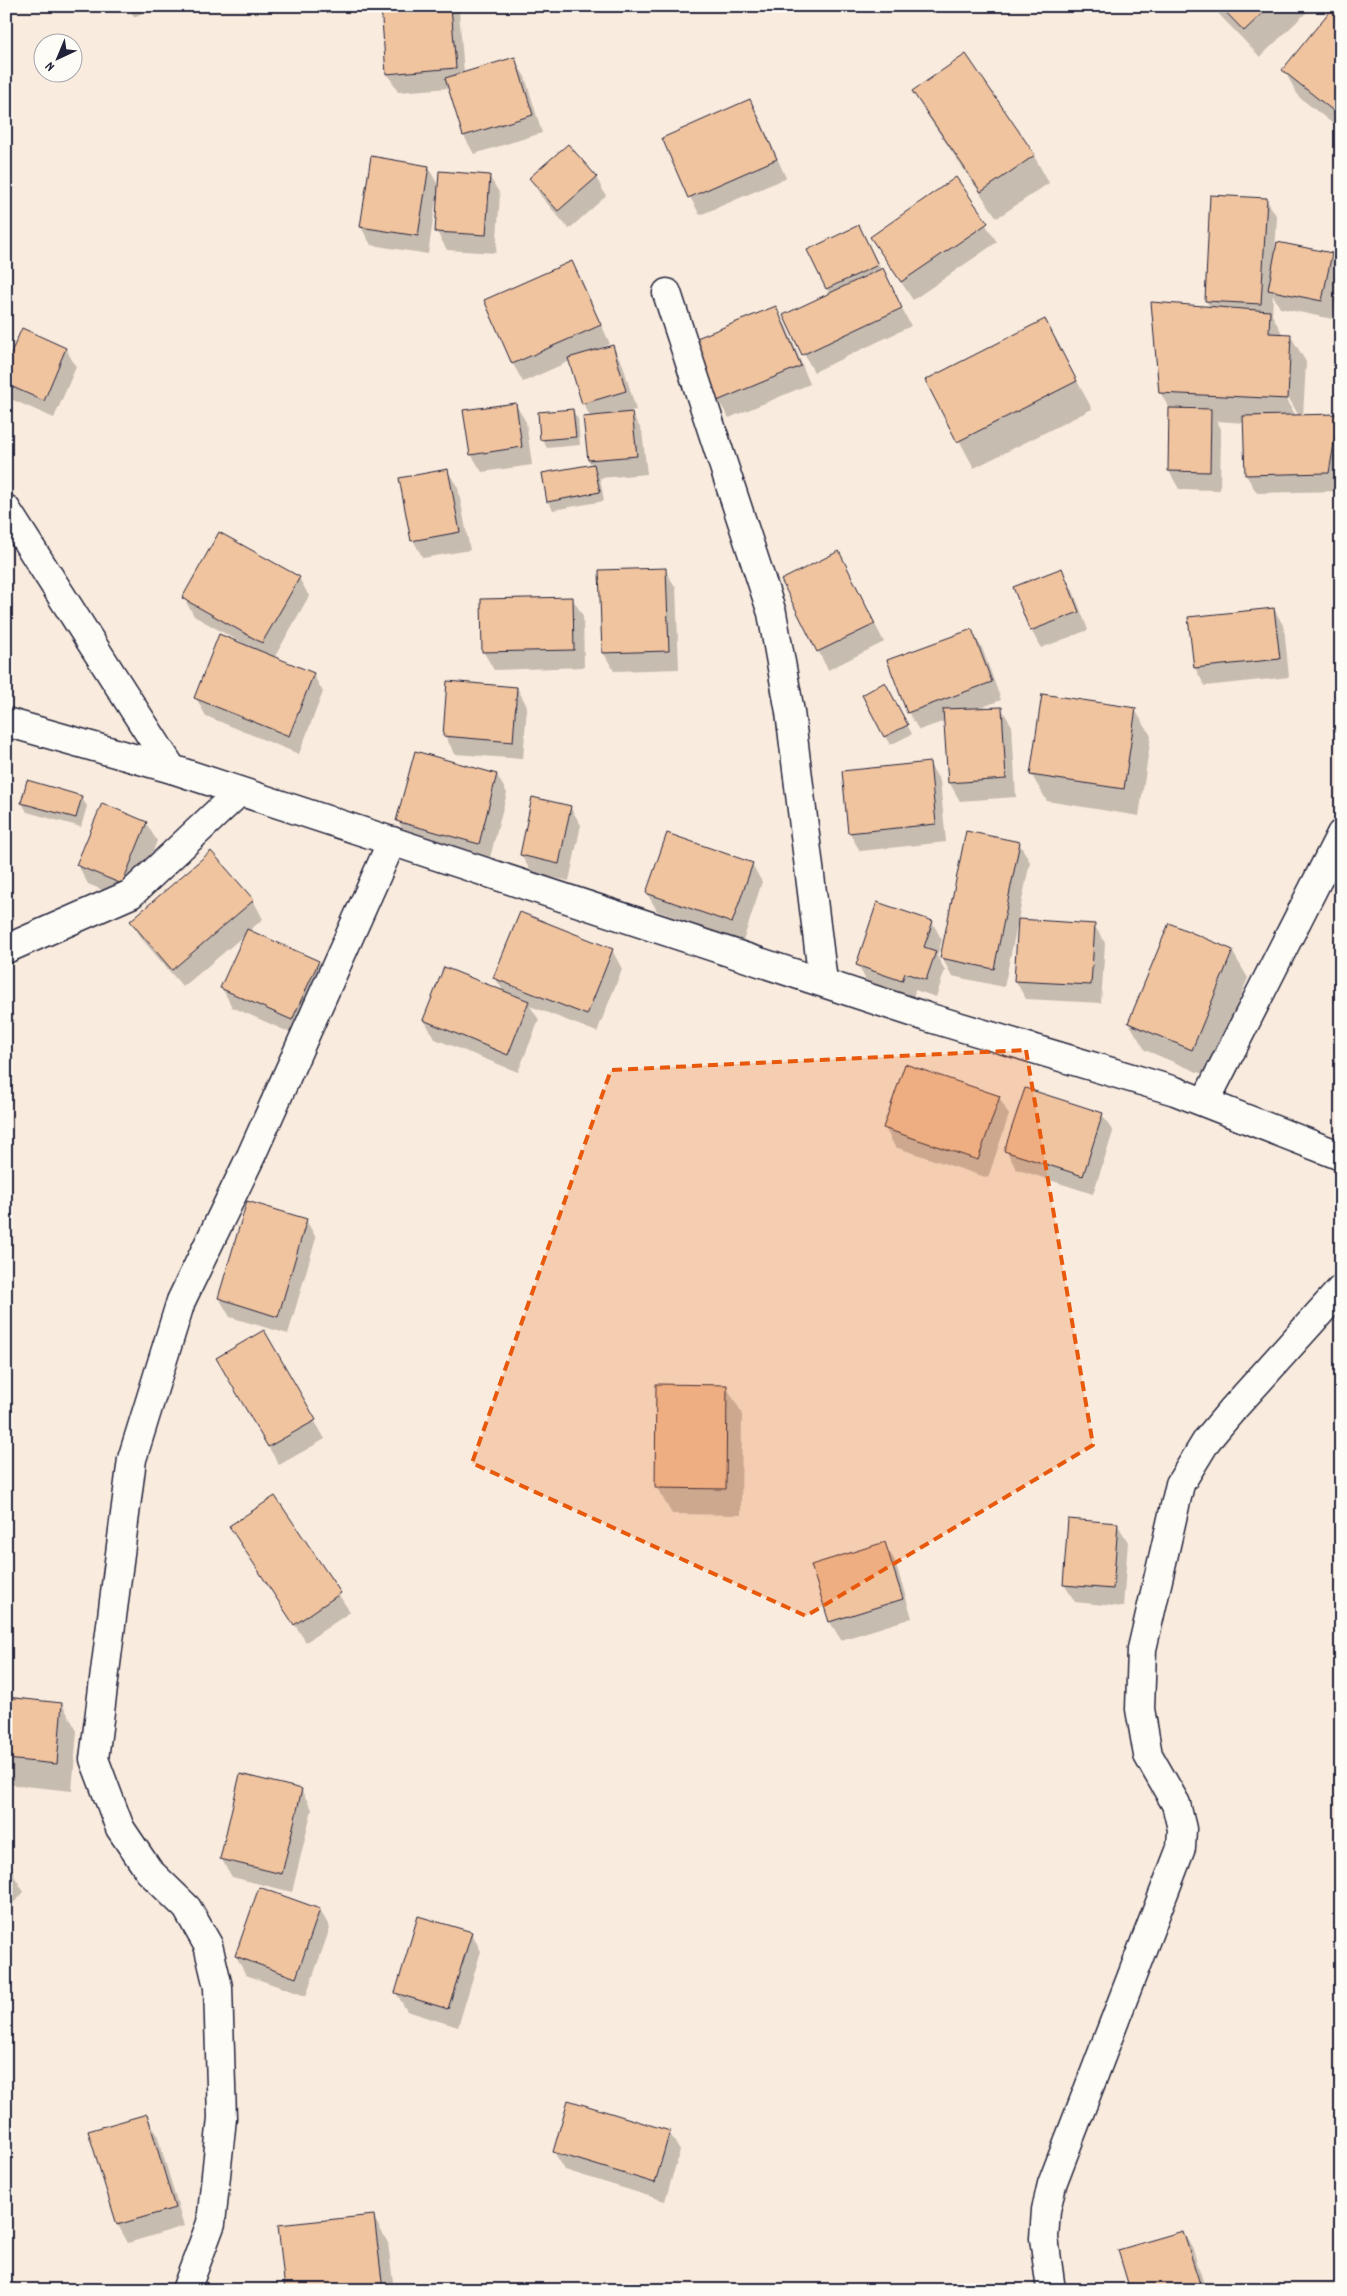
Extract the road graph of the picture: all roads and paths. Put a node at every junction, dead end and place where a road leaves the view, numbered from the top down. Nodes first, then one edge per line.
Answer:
1 (667, 293) dead end
2 (6, 509) edge
3 (6, 722) edge
4 (172, 769) junction
5 (240, 792) junction
6 (1341, 834) edge
7 (392, 841) junction
8 (6, 949) edge
9 (823, 982) junction
10 (1205, 1102) junction
11 (1341, 1156) edge
12 (1341, 1289) edge
13 (186, 2290) edge
14 (1051, 2290) edge

1 - 9 street
2 - 4 street
3 - 4 street
4 - 5 street
5 - 7 street
5 - 8 street
6 - 10 street
7 - 9 street
7 - 13 street
9 - 10 street
10 - 11 street
12 - 14 street

